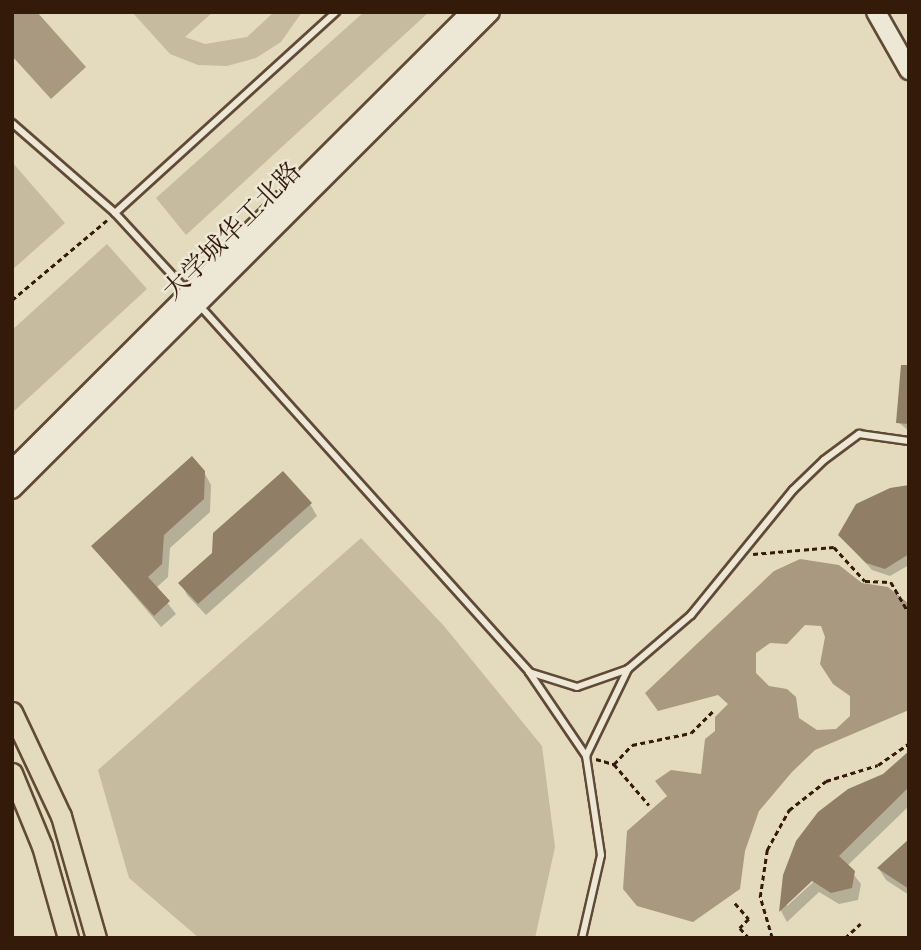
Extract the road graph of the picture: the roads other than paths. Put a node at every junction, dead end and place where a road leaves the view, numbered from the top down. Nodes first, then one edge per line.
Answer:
1 (336, 12) edge
2 (471, 12) edge
3 (490, 12) edge
4 (876, 12) edge
5 (909, 70) edge
6 (12, 124) edge
7 (115, 213) junction
8 (193, 298) junction
9 (909, 441) edge
10 (12, 470) edge
11 (12, 489) edge
12 (628, 669) junction
13 (529, 672) junction
14 (12, 712) edge
15 (586, 756) junction
16 (12, 773) edge
17 (68, 938) edge
18 (96, 938) edge
19 (582, 938) edge

1 - 7 lane
2 - 8 main road, 大学城华工北路
3 - 8 main road, 大学城华工北路
4 - 5 main road
6 - 7 lane
7 - 8 lane
8 - 10 main road, 大学城华工北路
8 - 11 main road, 大学城华工北路
8 - 13 lane
9 - 12 lane
12 - 13 lane
12 - 15 lane
13 - 15 lane
14 - 18 main road
15 - 19 lane
16 - 17 main road

